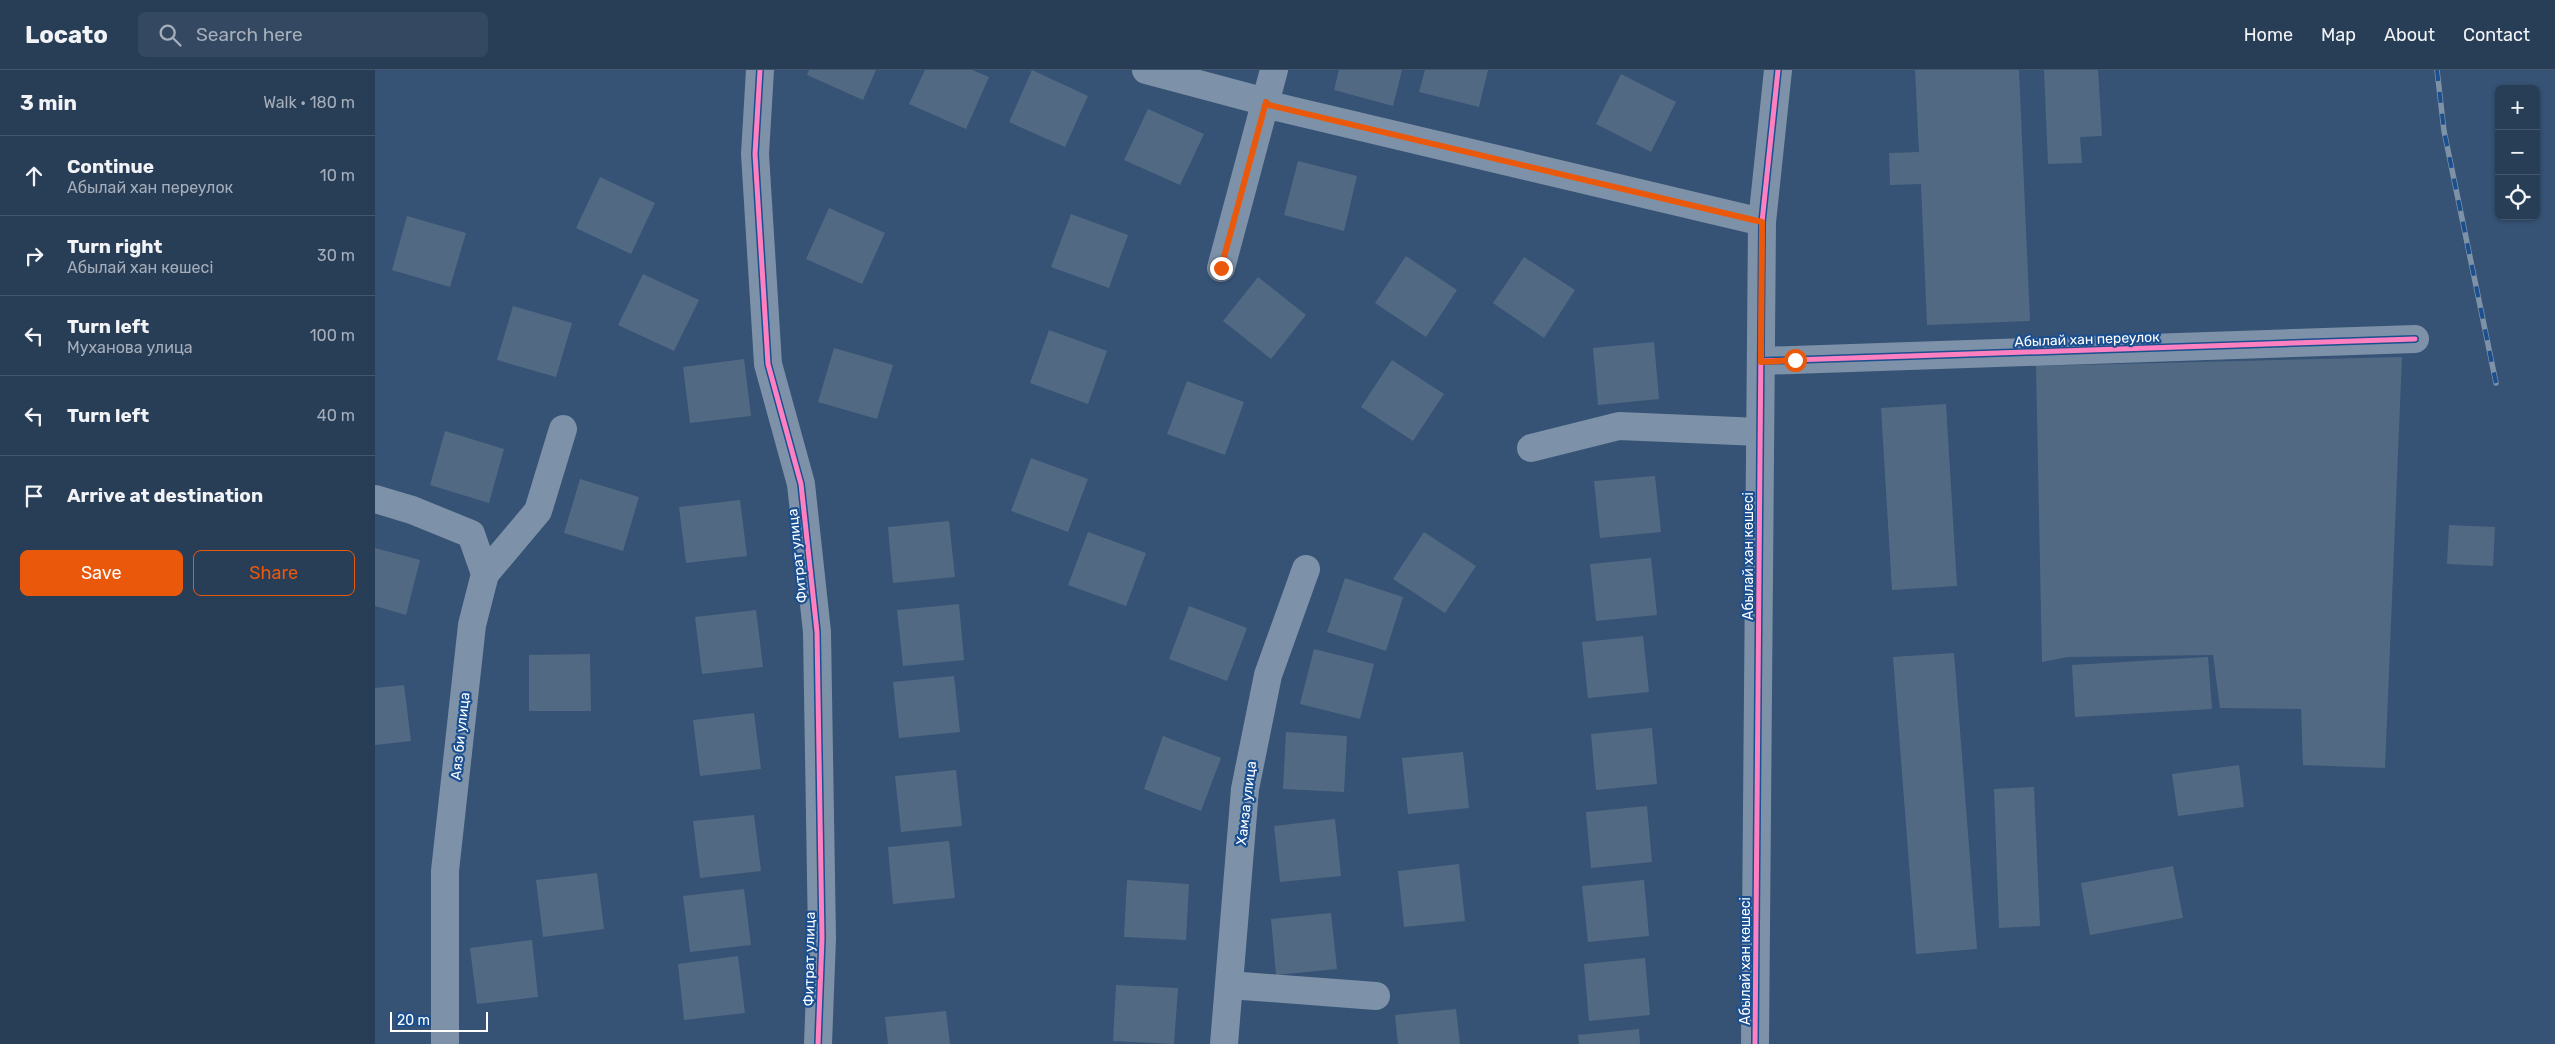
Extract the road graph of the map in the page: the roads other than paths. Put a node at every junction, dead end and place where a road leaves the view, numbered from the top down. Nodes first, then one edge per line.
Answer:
1 (760, 70) edge
2 (1145, 70) edge
3 (1274, 70) edge
4 (1778, 70) edge
5 (1266, 102) junction
6 (1762, 222) junction
7 (1221, 268) dead end
8 (2415, 338) dead end
9 (1761, 362) junction
10 (563, 429) dead end
11 (1760, 432) junction
12 (1531, 448) dead end
13 (375, 499) edge
14 (1306, 569) dead end
15 (485, 574) junction
16 (1229, 985) junction
17 (1376, 996) dead end
18 (445, 1044) edge
19 (819, 1044) edge
20 (1224, 1044) edge
21 (1755, 1044) edge

1 - 19 street, Фитрат улица
2 - 5 street
3 - 5 street
4 - 6 street, Абылай хан көшесі
5 - 6 street
5 - 7 street
6 - 9 street, Абылай хан көшесі
8 - 9 street, Абылай хан переулок
9 - 11 street, Абылай хан көшесі
10 - 15 street
11 - 12 street
11 - 21 street, Абылай хан көшесі
13 - 15 street
14 - 16 street, Хамза улица
15 - 18 street, Аяз би улица
16 - 17 street
16 - 20 street, Хамза улица

